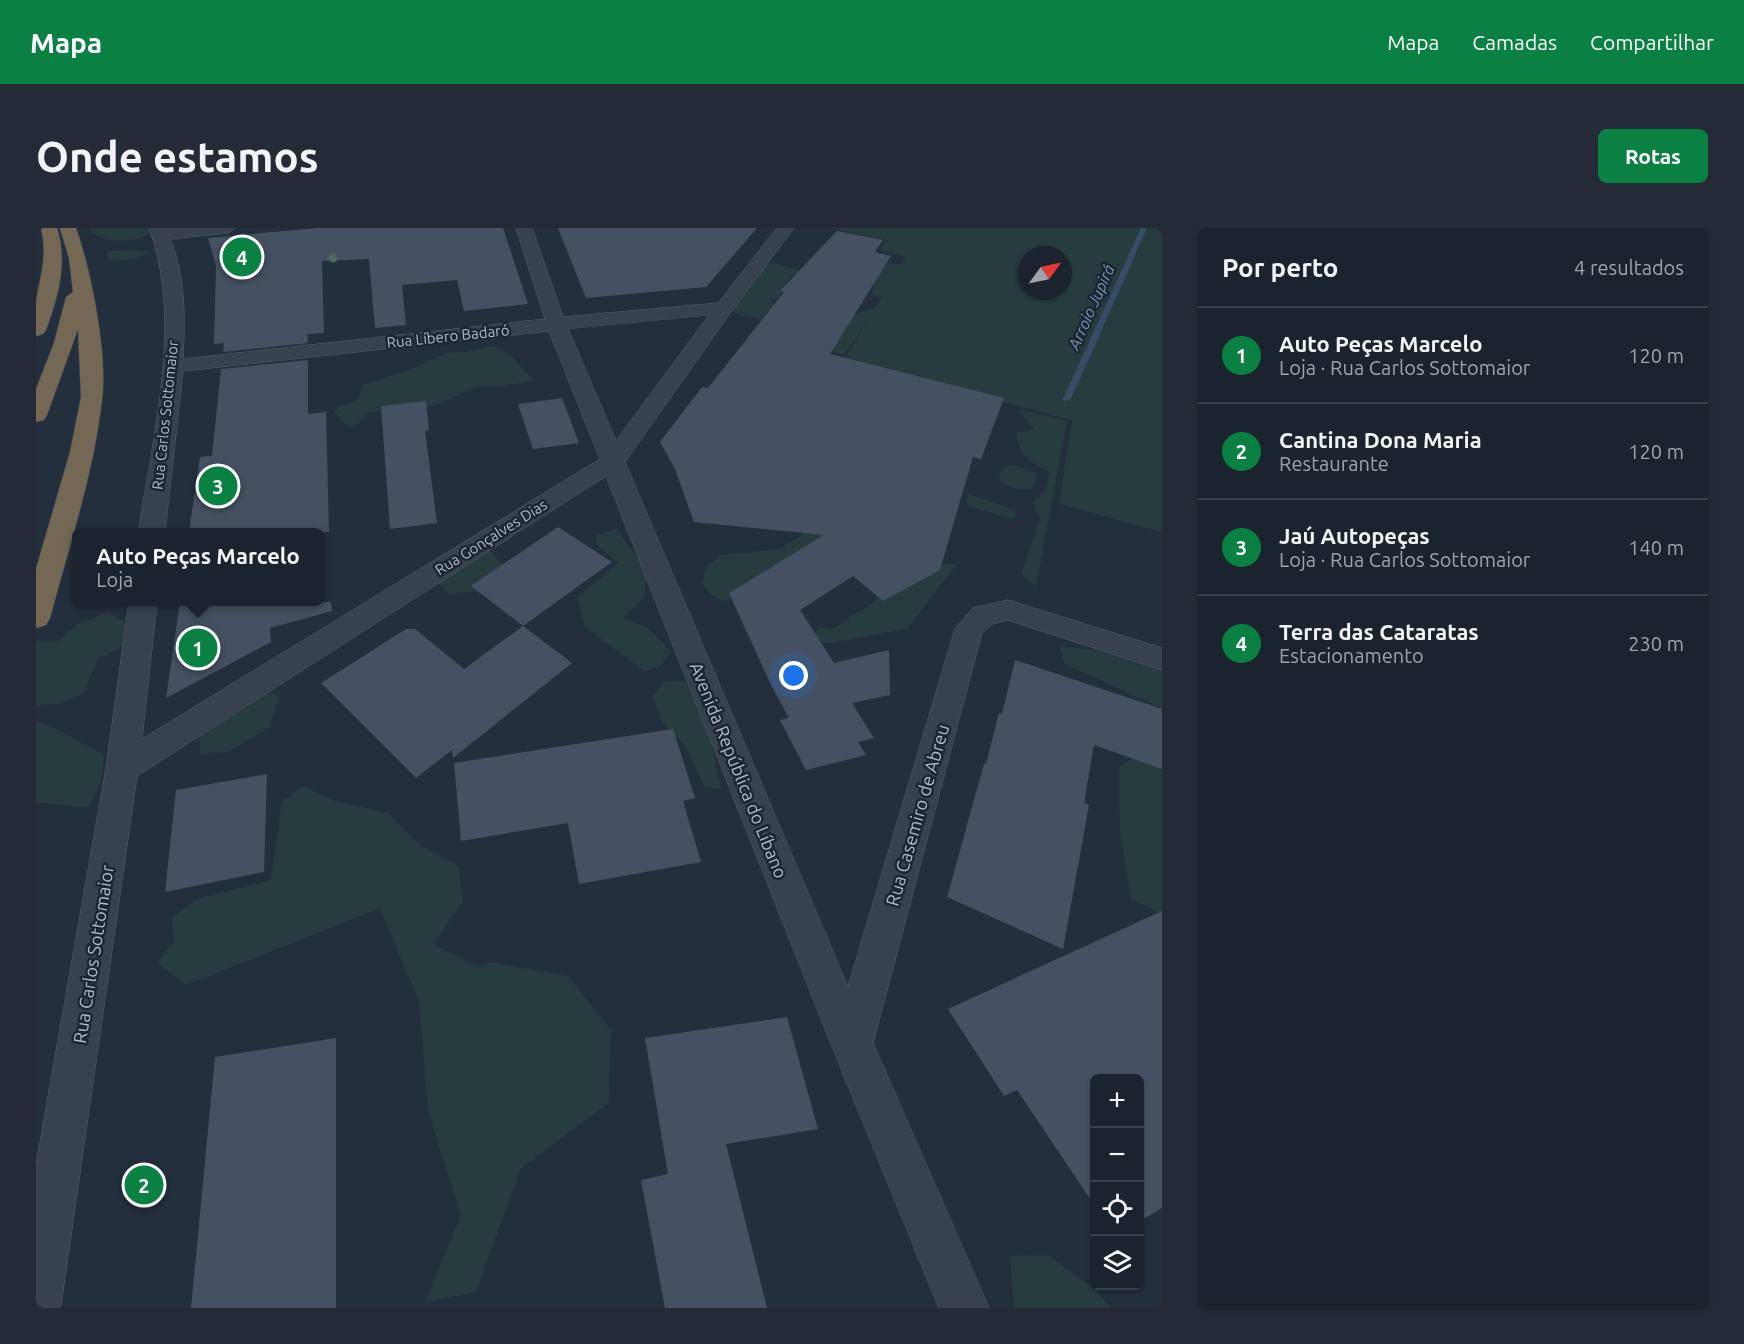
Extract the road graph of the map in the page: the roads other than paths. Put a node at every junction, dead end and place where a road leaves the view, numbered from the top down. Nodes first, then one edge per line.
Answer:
1 (68, 228) edge
2 (228, 228) edge
3 (524, 228) edge
4 (786, 228) edge
5 (159, 231) edge
6 (51, 235) edge
7 (36, 273) edge
8 (79, 275) junction
9 (724, 309) junction
10 (556, 324) junction
11 (36, 330) edge
12 (173, 366) junction
13 (36, 414) edge
14 (613, 461) junction
15 (153, 528) edge
16 (142, 606) edge
17 (36, 618) edge
18 (1162, 659) edge
19 (122, 768) junction
20 (852, 1044) junction
21 (36, 1305) edge
22 (964, 1308) edge

1 - 8 highway
2 - 5 street
3 - 10 street, Avenida República do Líbano
4 - 9 street, Rua Gonçalves Dias
5 - 12 street, Rua Carlos Sottomaior
6 - 7 highway
6 - 11 highway
8 - 13 highway
8 - 17 highway
9 - 10 street, Rua Líbero Badaró
9 - 14 street, Rua Gonçalves Dias
10 - 12 street, Rua Líbero Badaró
10 - 14 street, Avenida República do Líbano
12 - 15 street, Rua Carlos Sottomaior
14 - 19 street, Rua Gonçalves Dias
14 - 20 street, Avenida República do Líbano
16 - 19 street, Rua Carlos Sottomaior
18 - 20 street, Rua Casemiro de Abreu
19 - 21 street, Rua Carlos Sottomaior
20 - 22 street, Avenida República do Líbano

